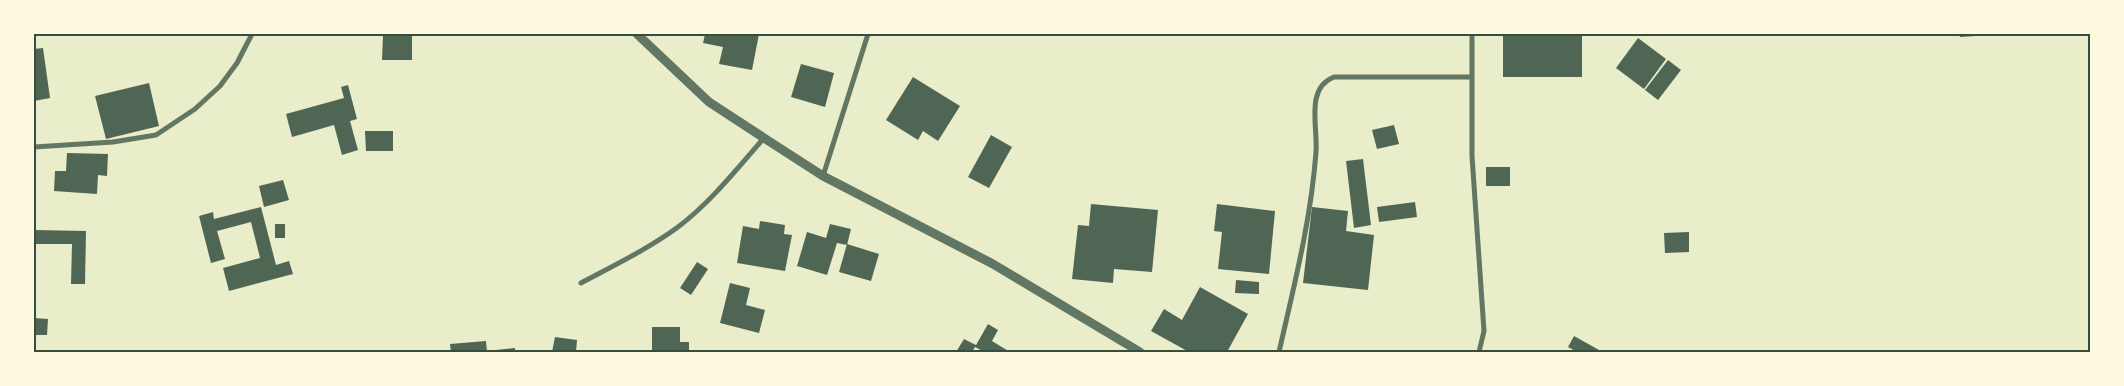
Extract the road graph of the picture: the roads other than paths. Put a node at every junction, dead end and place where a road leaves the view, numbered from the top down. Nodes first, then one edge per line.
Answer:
1 (252, 34) edge
2 (637, 34) edge
3 (868, 34) edge
4 (1472, 34) edge
5 (1471, 77) junction
6 (764, 138) junction
7 (34, 147) edge
8 (823, 176) junction
9 (581, 283) dead end
10 (1140, 352) edge
11 (1279, 352) edge
12 (1479, 352) edge

1 - 7 street
2 - 6 street
3 - 8 street
4 - 5 street
5 - 11 street
5 - 12 street
6 - 8 street
6 - 9 street
8 - 10 street

